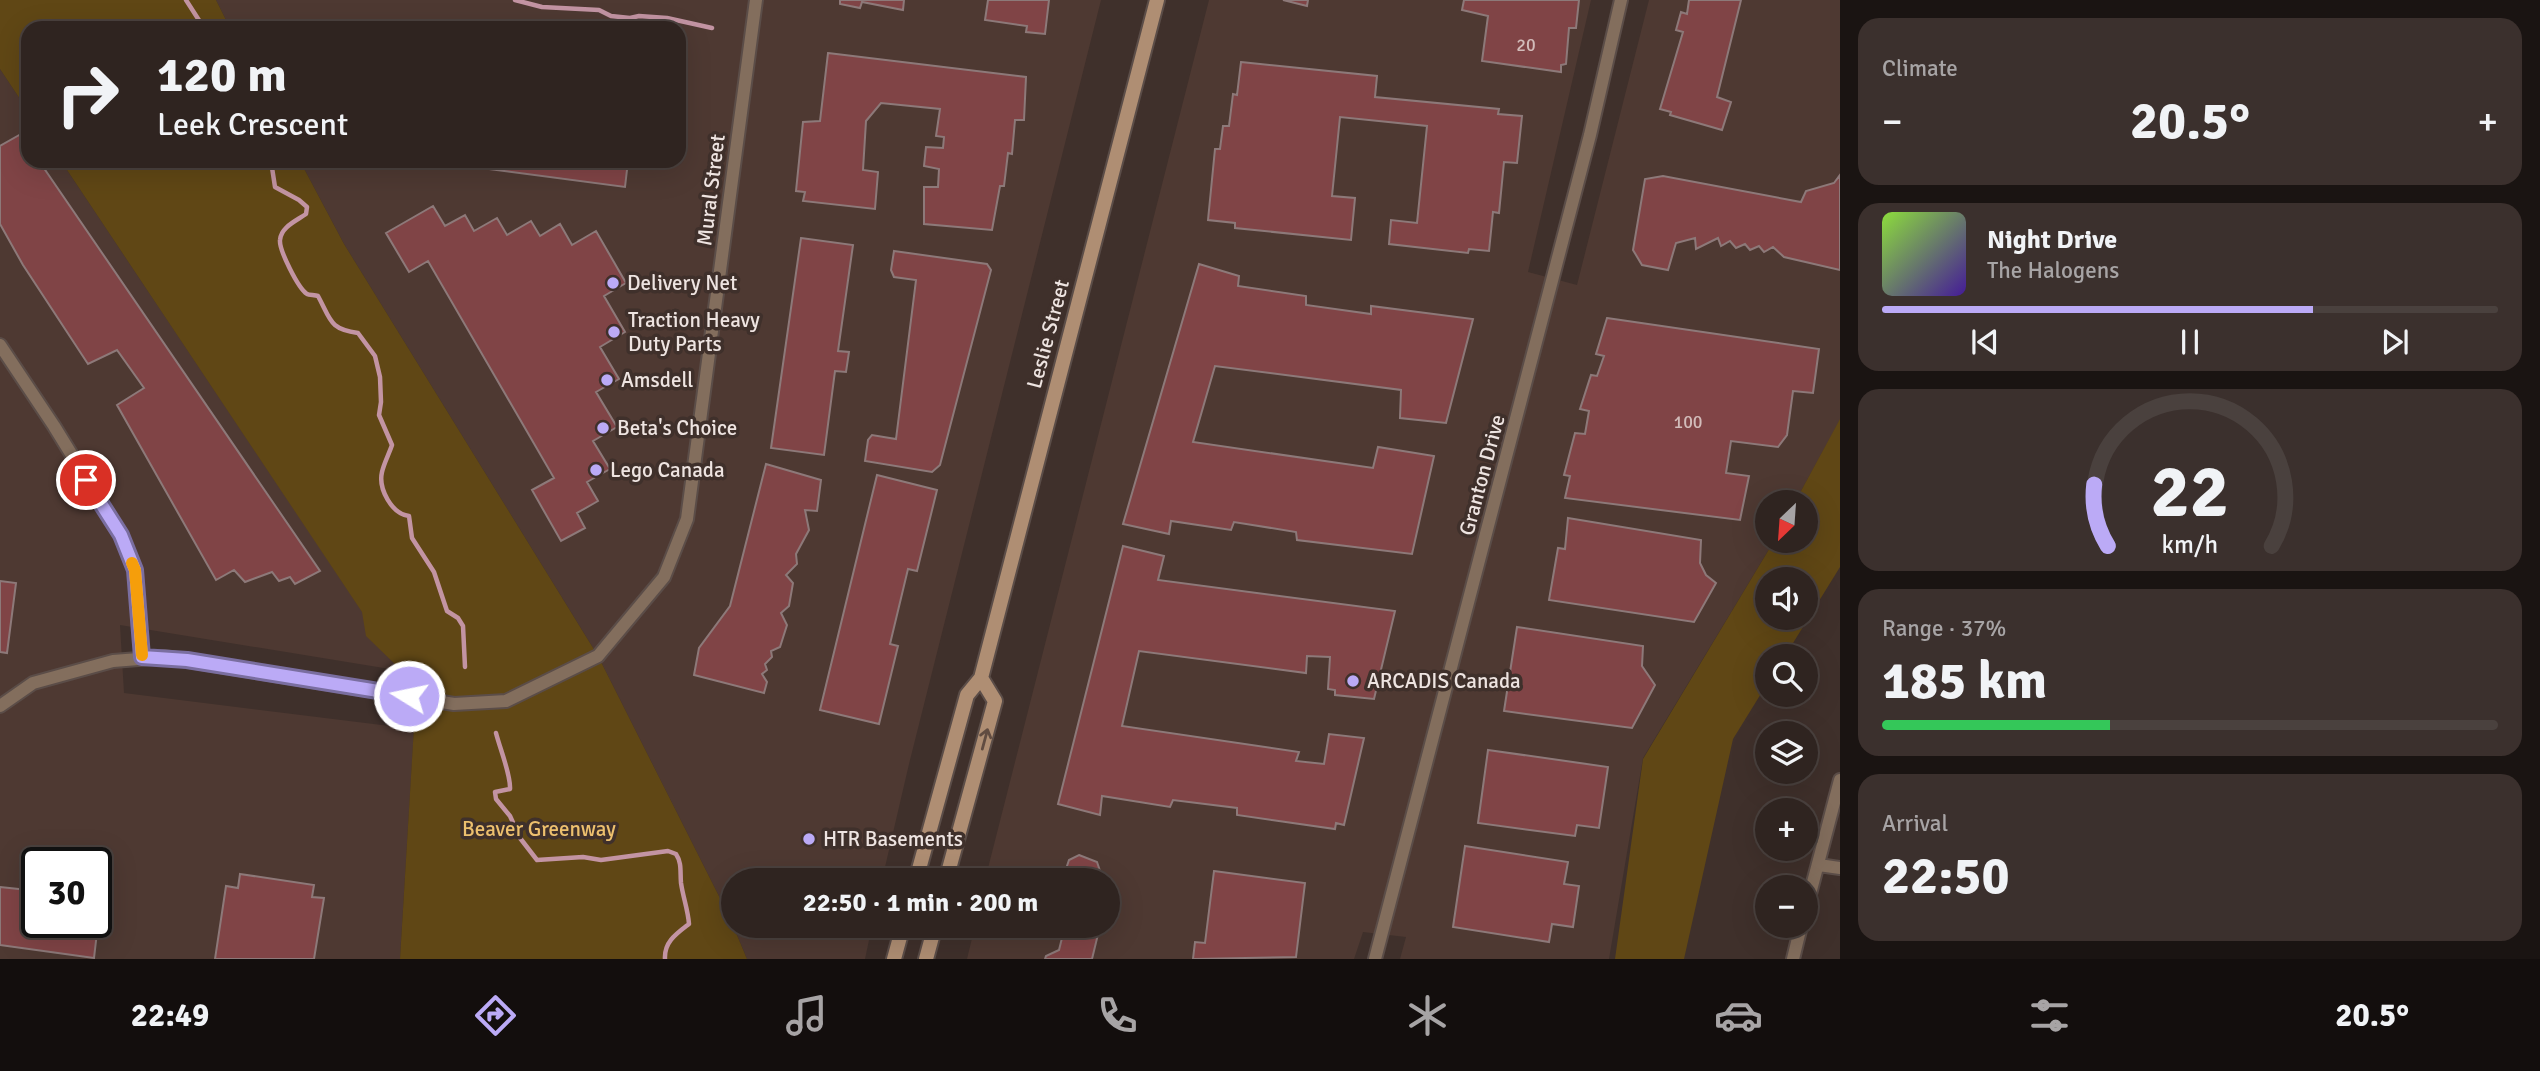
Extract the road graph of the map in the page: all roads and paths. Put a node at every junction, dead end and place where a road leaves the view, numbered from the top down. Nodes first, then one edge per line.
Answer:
1 (756, 0) edge
2 (1157, 0) edge
3 (1621, 0) edge
4 (0, 345) edge
5 (142, 657) junction
6 (981, 678) junction
7 (0, 706) edge
8 (1840, 780) edge
9 (1819, 865) junction
10 (919, 868) edge
11 (949, 868) edge
12 (1840, 868) edge
13 (1816, 875) edge
14 (900, 938) edge
15 (932, 938) edge
16 (1798, 938) edge
17 (894, 959) edge
18 (926, 959) edge
19 (1375, 959) edge
20 (1793, 959) edge

1 - 5 street, Mural Street
2 - 6 main road, Leslie Street
3 - 19 street, Granton Drive
4 - 5 street
5 - 7 street, Mural Street
6 - 10 main road, Leslie Street
11 -> 6 main road
8 - 9 street
9 - 12 street
9 - 13 street
14 - 17 main road
15 - 18 main road
16 - 20 street

